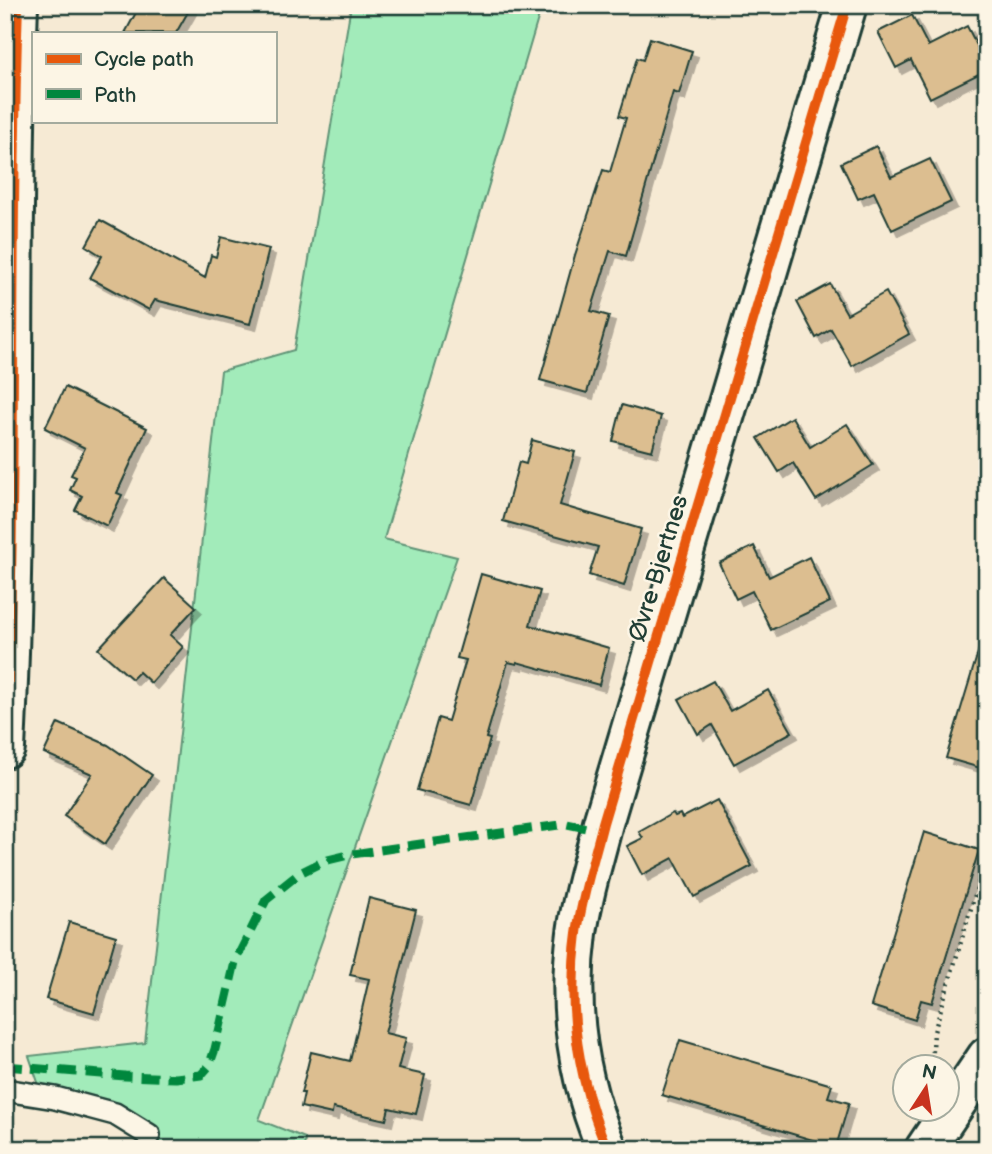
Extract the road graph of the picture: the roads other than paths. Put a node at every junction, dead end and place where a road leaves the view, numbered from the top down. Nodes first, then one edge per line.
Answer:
1 (18, 5) edge
2 (847, 5) edge
3 (10, 97) edge
4 (10, 251) edge
5 (9, 393) edge
6 (9, 552) edge
7 (6, 729) edge
8 (987, 1057) edge
9 (5, 1090) edge
10 (149, 1135) dead end
11 (607, 1149) edge
12 (925, 1149) edge

1 - 3 street
2 - 11 street, Øvre Bjertnes
3 - 4 street
4 - 5 street
5 - 6 street
6 - 7 street
8 - 12 street
9 - 10 lane

